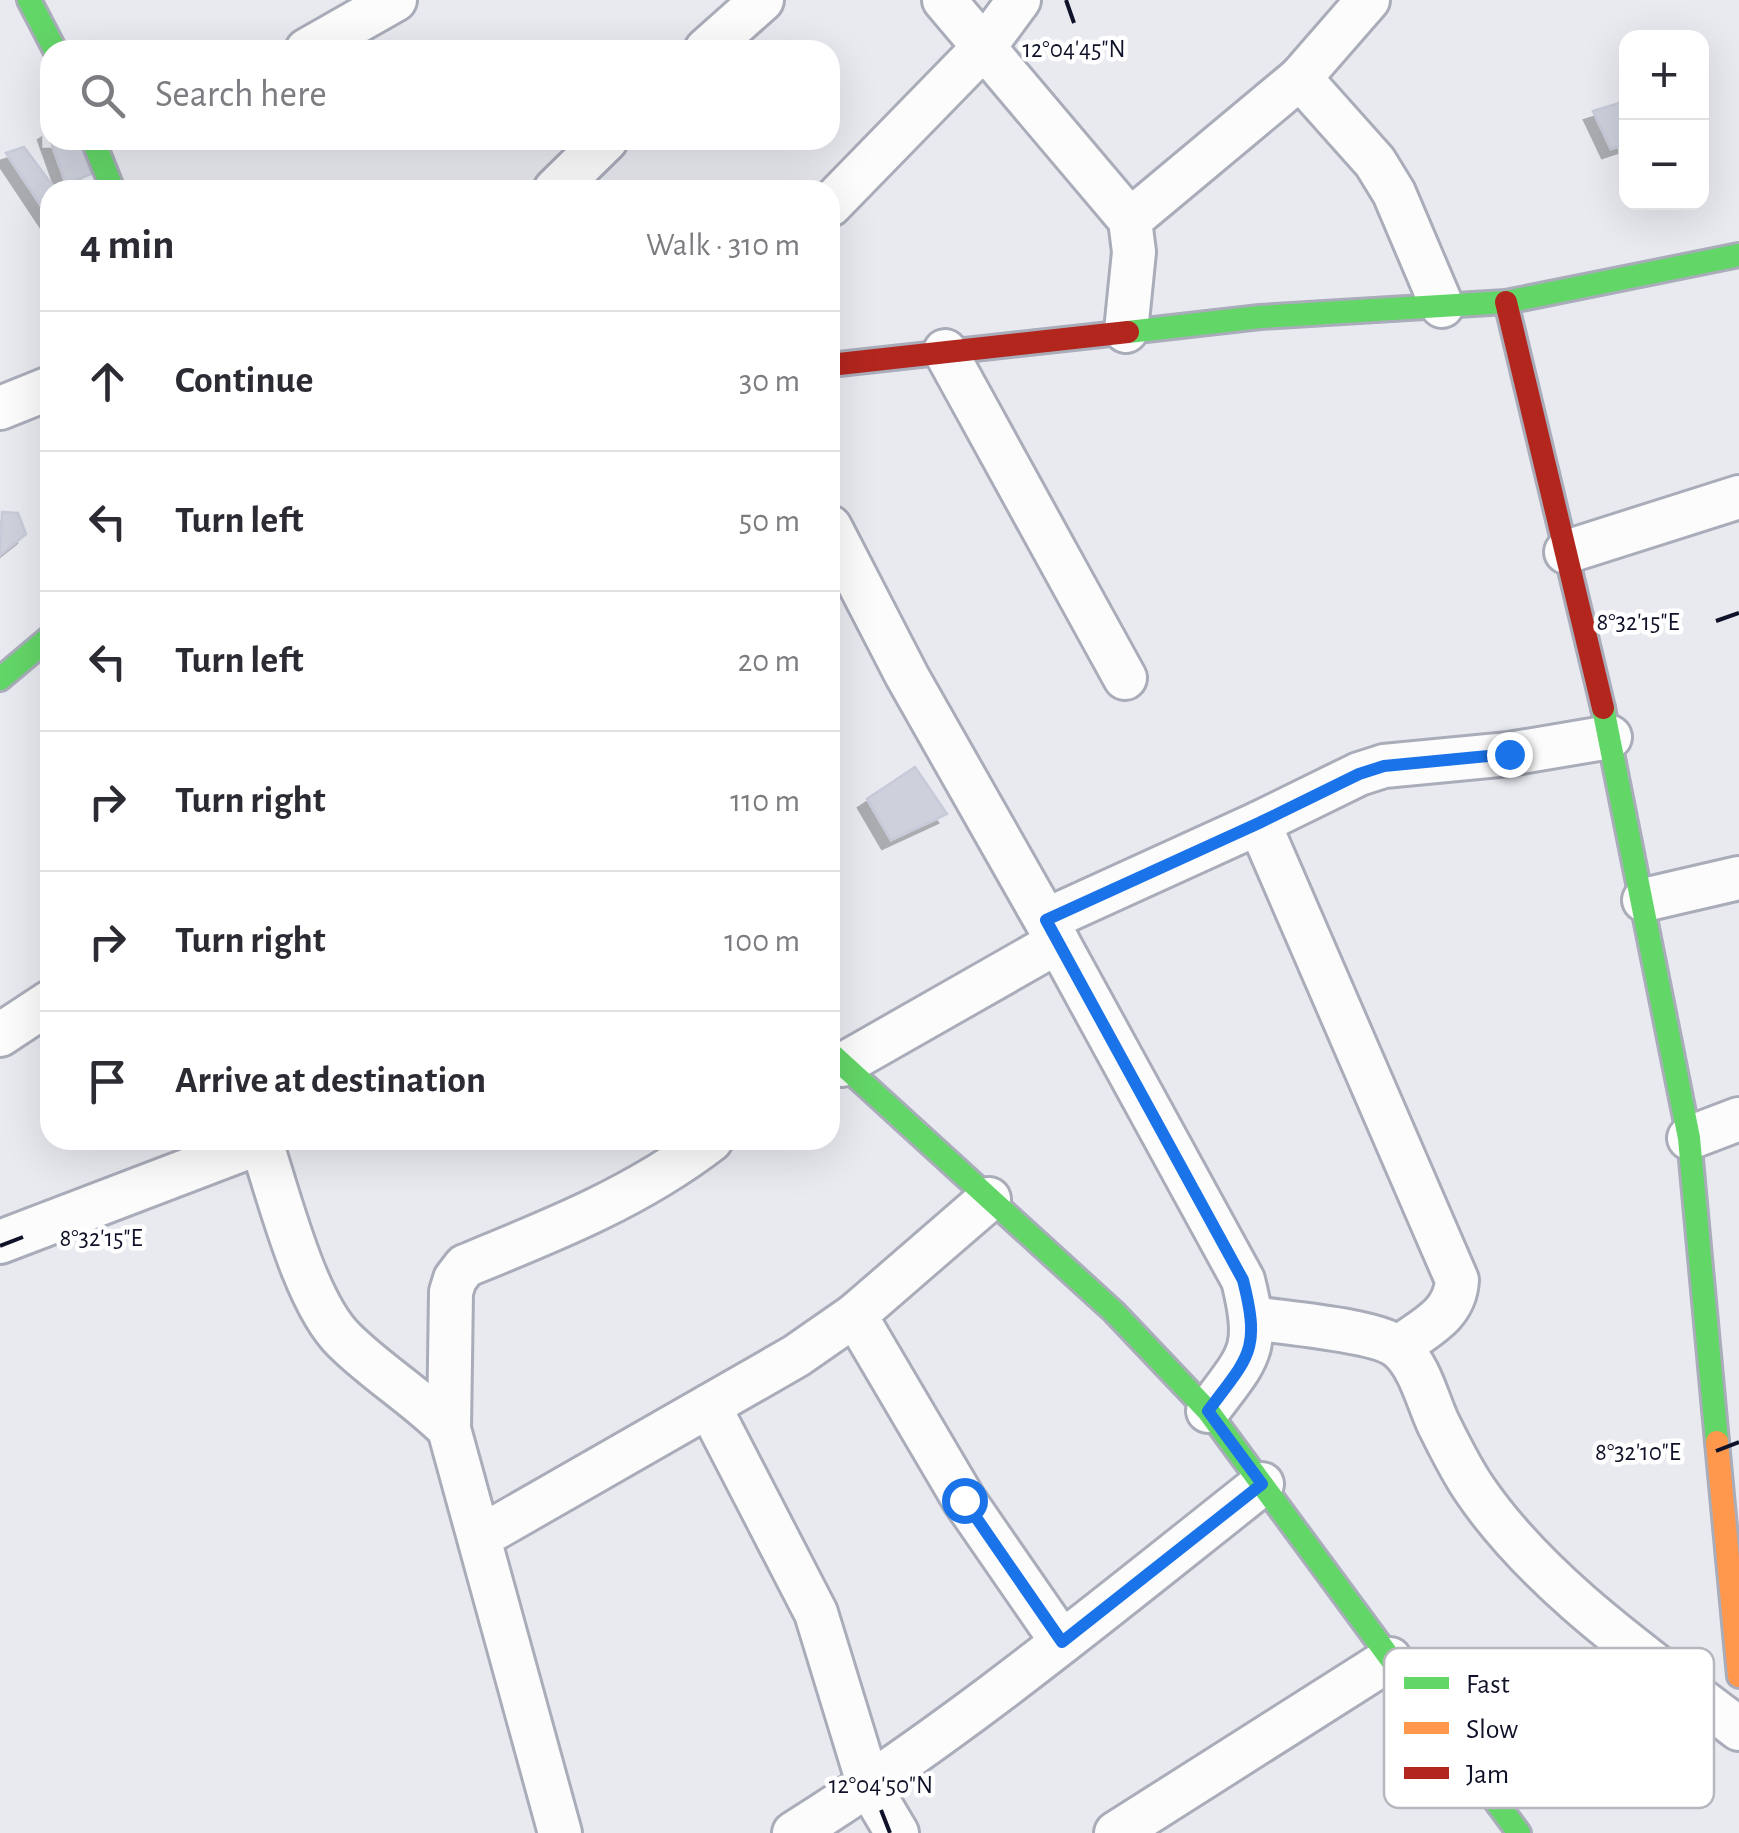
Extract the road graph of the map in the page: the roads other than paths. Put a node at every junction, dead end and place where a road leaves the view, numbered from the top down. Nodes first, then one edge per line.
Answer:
1 (29, 0) edge
2 (395, 0) edge
3 (762, 0) edge
4 (944, 0) edge
5 (1018, 0) edge
6 (1368, 0) edge
7 (50, 40) edge
8 (325, 40) edge
9 (717, 40) edge
10 (985, 46) junction
11 (1300, 78) junction
12 (596, 150) edge
13 (565, 180) edge
14 (840, 195) edge
15 (1130, 220) junction
16 (1739, 255) edge
17 (1506, 302) junction
18 (1442, 306) junction
19 (1126, 331) junction
20 (945, 351) junction
21 (840, 364) edge
22 (40, 392) edge
23 (0, 408) edge
24 (1739, 496) edge
25 (840, 546) edge
26 (1566, 552) junction
27 (40, 645) edge
28 (1125, 678) dead end
29 (0, 679) edge
30 (1610, 738) junction
31 (1259, 823) junction
32 (1739, 878) edge
33 (1644, 900) junction
34 (1052, 931) junction
35 (40, 1008) edge
36 (0, 1034) edge
37 (840, 1057) edge
38 (840, 1063) edge
39 (1739, 1119) edge
40 (1689, 1138) junction
41 (240, 1150) edge
42 (267, 1150) edge
43 (699, 1150) edge
44 (990, 1198) junction
45 (0, 1242) edge
46 (856, 1316) junction
47 (1253, 1318) junction
48 (1723, 1335) edge
49 (1400, 1348) junction
50 (709, 1406) junction
51 (1208, 1411) junction
52 (449, 1430) junction
53 (1262, 1484) junction
54 (480, 1537) junction
55 (1062, 1642) junction
56 (1632, 1648) edge
57 (1384, 1651) edge
58 (1384, 1663) edge
59 (1739, 1676) edge
60 (1714, 1710) edge
61 (1739, 1729) edge
62 (869, 1786) junction
63 (1500, 1808) edge
64 (560, 1833) edge
65 (794, 1833) edge
66 (897, 1833) edge
67 (1116, 1833) edge
68 (1518, 1833) edge

1 - 7 main road
2 - 8 street
3 - 9 street
4 - 10 street
5 - 10 street
6 - 11 street
10 - 14 street
10 - 15 street
11 - 15 street
11 - 18 street
12 - 13 street
15 - 19 street
16 - 17 main road
17 - 18 main road
17 - 26 main road
18 - 19 main road
19 - 20 main road
20 - 21 main road
20 - 28 street
22 - 23 street
24 - 26 street
25 - 34 street
26 - 30 main road
27 - 29 main road
30 - 31 street
30 - 33 main road
31 - 34 street
31 - 49 street
32 - 33 street
33 - 40 main road
34 - 37 street
34 - 47 street
35 - 36 street
38 - 44 main road
39 - 40 street
40 - 48 main road
41 - 45 street
42 - 52 street
43 - 52 street
44 - 46 street
44 - 51 main road
46 - 50 street
46 - 55 street
47 - 49 street
47 - 51 street
48 - 59 main road
49 - 56 street
50 - 54 street
50 - 62 street
51 - 53 main road
52 - 54 street
53 - 55 street
53 - 57 main road
54 - 64 street
55 - 62 street
58 - 67 street
60 - 61 street
62 - 65 street
62 - 66 street
63 - 68 main road

